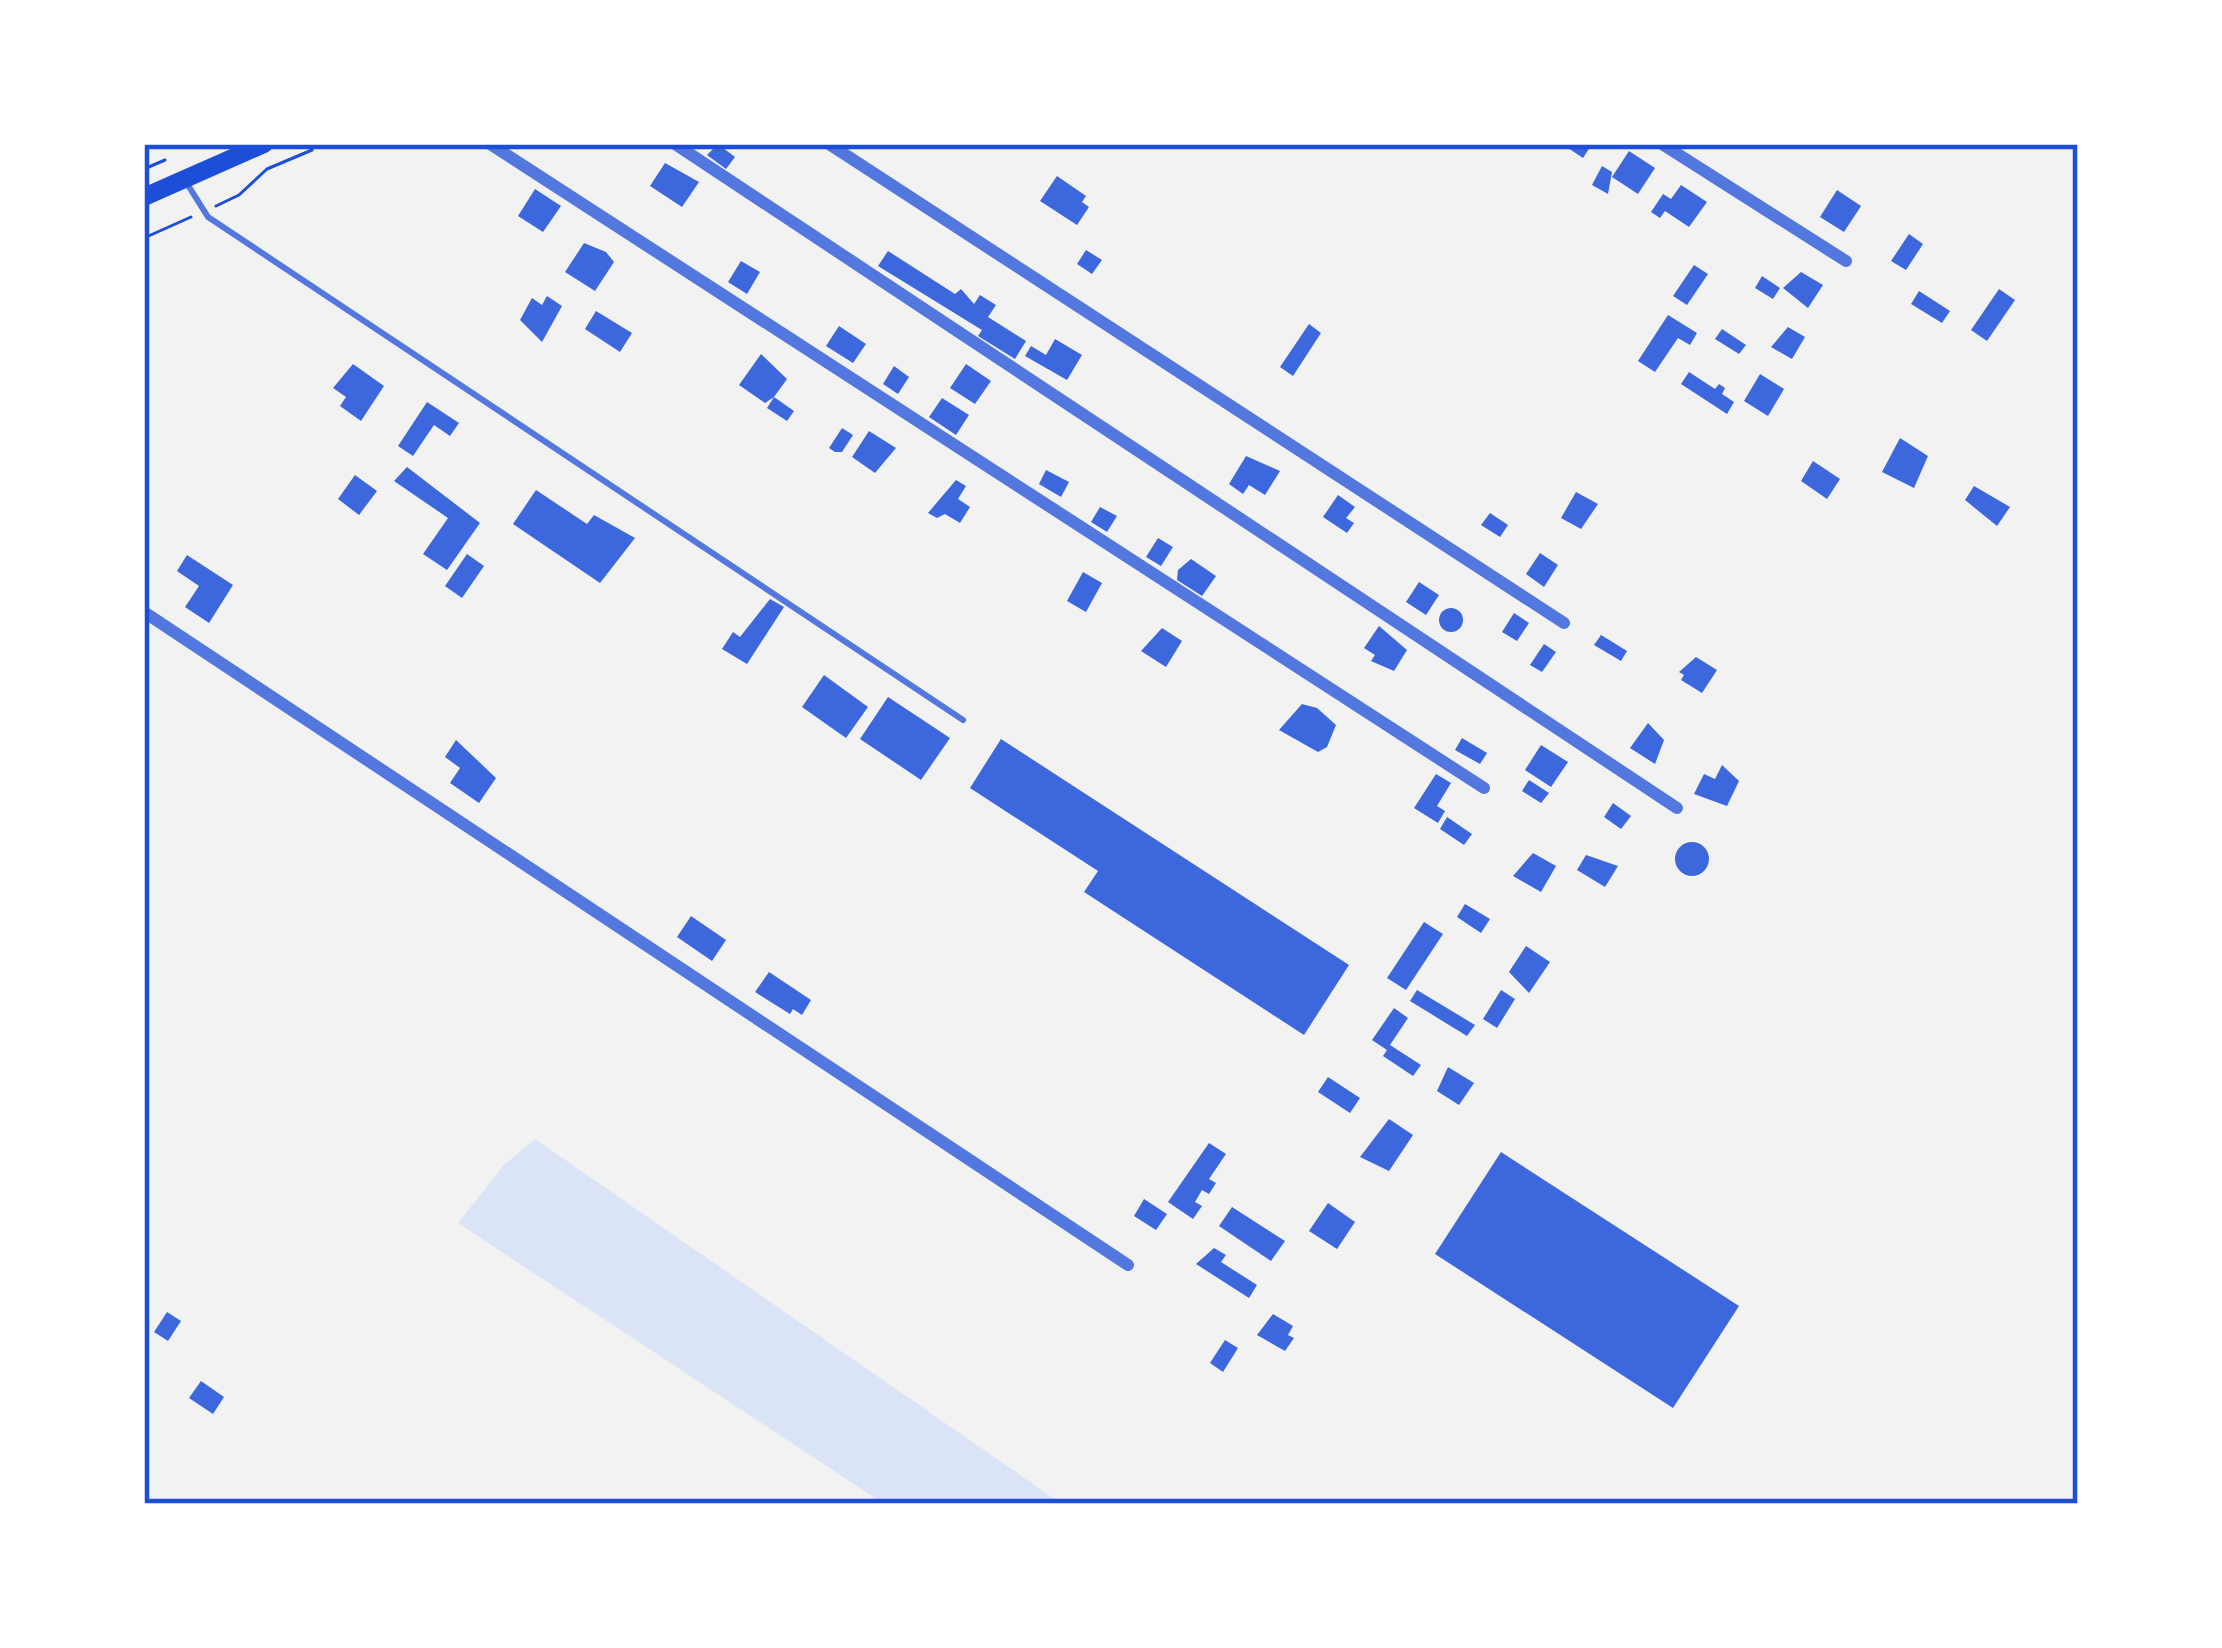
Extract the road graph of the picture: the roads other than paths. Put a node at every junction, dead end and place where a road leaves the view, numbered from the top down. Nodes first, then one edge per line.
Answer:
1 (263, 144) edge
2 (490, 144) edge
3 (675, 144) edge
4 (829, 144) edge
5 (1663, 144) edge
6 (185, 179) junction
7 (144, 197) edge
8 (1846, 261) dead end
9 (144, 611) edge
10 (1564, 623) dead end
11 (963, 720) dead end
12 (1484, 788) dead end
13 (1677, 808) dead end
14 (1128, 1265) dead end

1 - 6 main road
2 - 12 street
3 - 13 street
4 - 10 street
5 - 8 street
6 - 7 main road
6 - 11 lane
9 - 14 street

